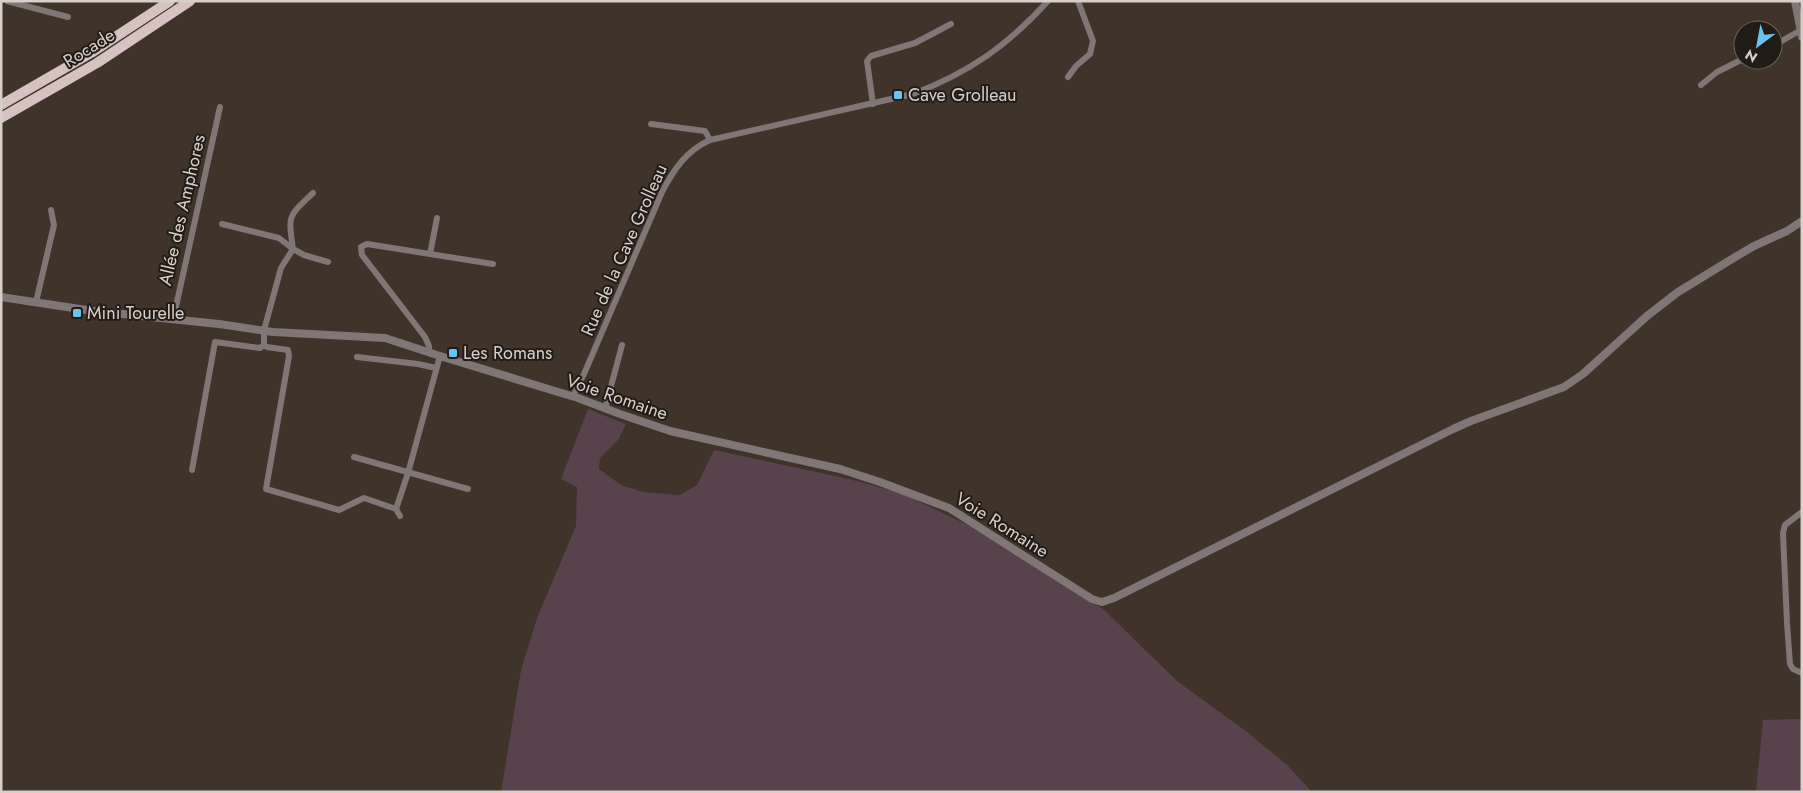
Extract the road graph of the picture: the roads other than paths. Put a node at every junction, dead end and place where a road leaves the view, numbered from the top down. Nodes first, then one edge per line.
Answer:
1 (7, 1) edge
2 (170, 1) edge
3 (190, 1) edge
4 (1048, 1) edge
5 (1078, 1) edge
6 (1795, 1) edge
7 (68, 17) dead end
8 (951, 24) dead end
9 (1801, 33) edge
10 (1783, 41) edge
11 (1733, 64) edge
12 (1068, 77) dead end
13 (1701, 85) dead end
14 (873, 104) junction
15 (1, 105) edge
16 (220, 107) dead end
17 (1, 118) edge
18 (651, 124) dead end
19 (710, 140) junction
20 (313, 193) dead end
21 (51, 210) dead end
22 (437, 218) dead end
23 (1802, 221) edge
24 (222, 224) dead end
25 (293, 249) junction
26 (430, 254) junction
27 (328, 262) dead end
28 (493, 264) dead end
29 (1, 297) edge
30 (36, 302) junction
31 (173, 320) junction
32 (264, 330) junction
33 (264, 345) junction
34 (622, 345) dead end
35 (429, 353) junction
36 (440, 356) junction
37 (358, 357) dead end
38 (436, 368) junction
39 (572, 396) junction
40 (605, 409) junction
41 (354, 457) dead end
42 (192, 470) dead end
43 (408, 473) junction
44 (468, 489) dead end
45 (396, 509) junction
46 (1802, 512) edge
47 (400, 516) dead end
48 (1802, 673) edge

1 - 7 street
2 - 15 highway
3 - 17 highway, Rocade
4 - 14 street, Rue de la Cave Grolleau
5 - 12 street
6 - 9 street
8 - 14 street
9 - 10 street
11 - 13 street
14 - 19 street, Rue de la Cave Grolleau
16 - 31 street, Allée des Amphores
18 - 19 street
19 - 39 street, Rue de la Cave Grolleau
20 - 25 street
21 - 30 street
22 - 26 street
23 - 40 street, Voie Romaine
24 - 25 street
25 - 27 street
25 - 32 street
26 - 28 street
26 - 35 street
29 - 30 street, Voie Romaine
30 - 31 street, Voie Romaine
31 - 32 street, Voie Romaine
32 - 33 street
32 - 35 street, Voie Romaine
33 - 42 street
33 - 45 street
34 - 40 street
35 - 36 street, Voie Romaine
36 - 38 street
36 - 39 street, Voie Romaine
37 - 38 street
38 - 43 street
39 - 40 street, Voie Romaine
41 - 43 street
43 - 44 street
43 - 45 street
45 - 47 street
46 - 48 street

